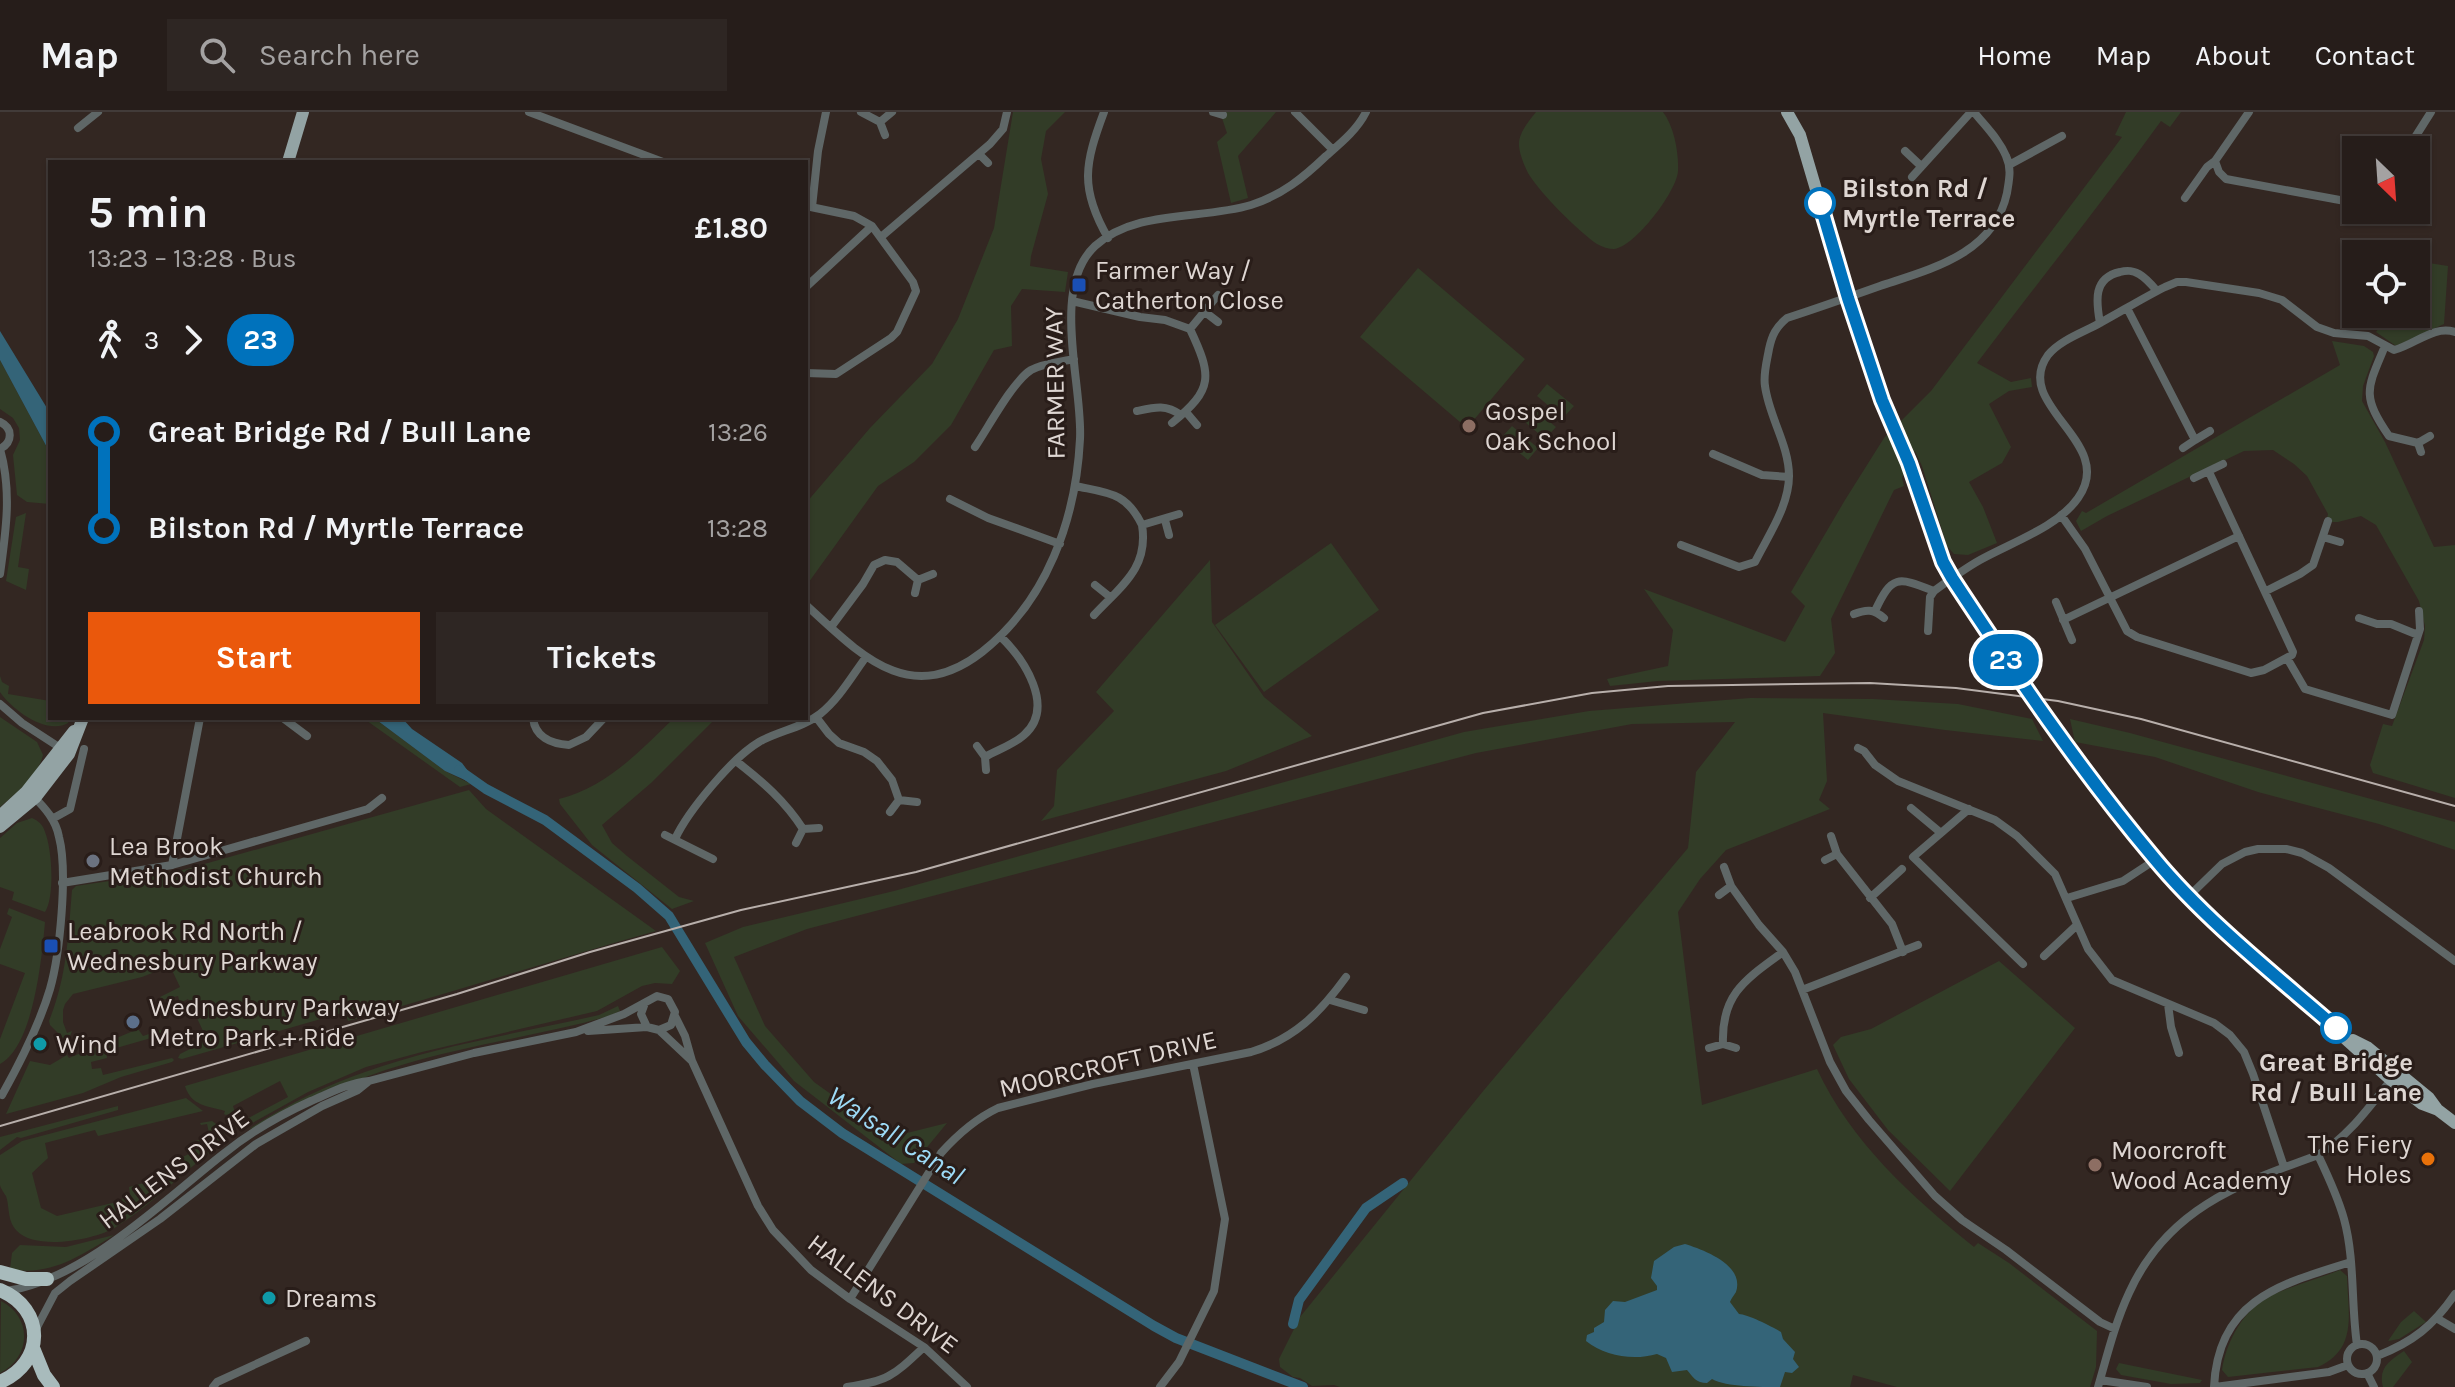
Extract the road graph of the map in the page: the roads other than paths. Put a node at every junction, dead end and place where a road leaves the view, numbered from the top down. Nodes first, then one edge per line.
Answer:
1 (98, 112) edge
2 (303, 112) edge
3 (529, 112) edge
4 (826, 112) edge
5 (861, 112) edge
6 (892, 112) edge
7 (1007, 112) edge
8 (1104, 112) edge
9 (1295, 112) edge
10 (1366, 112) edge
11 (1787, 112) edge
12 (1972, 112) edge
13 (2249, 112) edge
14 (2431, 112) edge
15 (558, 117) edge
16 (880, 122) junction
17 (78, 128) dead end
18 (885, 135) dead end
19 (2062, 136) dead end
20 (2416, 136) edge
21 (1333, 150) junction
22 (1905, 151) dead end
23 (979, 154) junction
24 (289, 160) edge
25 (658, 160) edge
26 (2215, 161) junction
27 (988, 163) dead end
28 (2009, 165) junction
29 (1921, 166) junction
30 (1912, 177) dead end
31 (2185, 198) dead end
32 (2342, 200) edge
33 (809, 207) edge
34 (872, 226) junction
35 (881, 237) junction
36 (1108, 238) junction
37 (808, 285) edge
38 (2157, 291) junction
39 (1218, 295) dead end
40 (1848, 298) junction
41 (1072, 301) junction
42 (2127, 308) junction
43 (1205, 312) junction
44 (1218, 322) dead end
45 (2100, 323) junction
46 (1190, 329) junction
47 (2455, 332) edge
48 (2385, 346) junction
49 (1074, 359) junction
50 (808, 373) edge
51 (1137, 411) dead end
52 (1184, 414) junction
53 (0, 422) edge
54 (1172, 423) dead end
55 (1197, 425) dead end
56 (2210, 431) dead end
57 (2430, 436) dead end
58 (2195, 440) junction
59 (975, 447) dead end
60 (2183, 448) dead end
61 (0, 449) edge
62 (1713, 454) dead end
63 (2223, 464) dead end
64 (2209, 472) junction
65 (1789, 477) junction
66 (2194, 478) dead end
67 (1075, 486) junction
68 (950, 499) dead end
69 (1179, 514) dead end
70 (2061, 515) junction
71 (1165, 520) junction
72 (2328, 521) dead end
73 (1142, 525) junction
74 (1169, 535) dead end
75 (2239, 536) junction
76 (2323, 537) junction
77 (2340, 542) dead end
78 (1060, 544) junction
79 (1681, 545) dead end
80 (0, 574) edge
81 (933, 574) dead end
82 (1952, 578) junction
83 (918, 580) junction
84 (1095, 585) dead end
85 (1934, 591) junction
86 (2266, 591) junction
87 (915, 593) dead end
88 (1110, 597) junction
89 (2109, 597) junction
90 (2056, 602) dead end
91 (808, 607) edge
92 (1875, 611) junction
93 (2419, 611) dead end
94 (1854, 614) dead end
95 (1094, 615) dead end
96 (1884, 618) dead end
97 (2359, 618) dead end
98 (2063, 620) junction
99 (831, 627) junction
100 (1928, 631) dead end
101 (2418, 635) junction
102 (1000, 636) junction
103 (2072, 640) dead end
104 (866, 657) junction
105 (2287, 658) junction
106 (0, 704) edge
107 (816, 717) junction
108 (82, 720) edge
109 (200, 720) edge
110 (533, 720) edge
111 (602, 720) edge
112 (296, 722) edge
113 (307, 736) dead end
114 (977, 746) dead end
115 (1858, 748) dead end
116 (84, 749) dead end
117 (65, 751) junction
118 (985, 757) junction
119 (736, 761) junction
120 (986, 770) dead end
121 (31, 794) junction
122 (382, 798) dead end
123 (899, 800) junction
124 (917, 802) dead end
125 (1911, 808) dead end
126 (1969, 809) junction
127 (890, 812) dead end
128 (52, 819) junction
129 (0, 821) edge
130 (819, 828) dead end
131 (803, 829) junction
132 (1941, 833) junction
133 (665, 835) dead end
134 (1831, 836) dead end
135 (675, 839) junction
136 (796, 843) dead end
137 (1837, 854) junction
138 (713, 859) dead end
139 (1825, 860) dead end
140 (2155, 860) junction
141 (172, 865) junction
142 (1724, 867) dead end
143 (1902, 869) dead end
144 (62, 883) junction
145 (1731, 886) junction
146 (1719, 895) dead end
147 (2189, 896) junction
148 (1870, 898) junction
149 (2067, 898) junction
150 (2077, 925) junction
151 (1918, 945) dead end
152 (1783, 952) junction
153 (1903, 952) junction
154 (2044, 956) dead end
155 (2455, 961) edge
156 (2023, 964) dead end
157 (1346, 977) dead end
158 (1802, 990) junction
159 (1330, 1000) junction
160 (645, 1003) junction
161 (2168, 1004) junction
162 (1364, 1010) dead end
163 (675, 1016) junction
164 (647, 1027) junction
165 (659, 1030) junction
166 (576, 1032) junction
167 (2343, 1035) junction
168 (1723, 1044) junction
169 (1709, 1048) dead end
170 (1736, 1048) dead end
171 (2179, 1053) dead end
172 (2380, 1058) junction
173 (692, 1061) junction
174 (1193, 1064) junction
175 (2391, 1080) junction
176 (2407, 1080) junction
177 (369, 1081) junction
178 (2, 1095) dead end
179 (2438, 1110) junction
180 (2455, 1123) edge
181 (2318, 1155) junction
182 (2284, 1167) junction
183 (2351, 1262) junction
184 (4, 1274) edge
185 (47, 1279) junction
186 (2, 1290) edge
187 (2455, 1294) edge
188 (850, 1299) junction
189 (2438, 1319) junction
190 (2115, 1329) junction
191 (2455, 1329) edge
192 (33, 1340) junction
193 (306, 1341) dead end
194 (2357, 1345) junction
195 (924, 1347) junction
196 (2377, 1356) junction
197 (2348, 1365) junction
198 (2367, 1373) junction
199 (2099, 1383) edge
200 (6, 1384) edge
201 (53, 1387) edge
202 (213, 1387) edge
203 (847, 1387) edge
204 (967, 1387) edge
205 (1160, 1387) edge
206 (2147, 1387) edge
207 (2214, 1387) edge
208 (2374, 1387) edge

1 - 17 street
2 - 24 main road
3 - 15 street
4 - 33 street
5 - 16 street
6 - 16 street
7 - 23 street
8 - 36 street
9 - 21 street
10 - 21 street, FARMER WAY
11 - 40 main road
12 - 28 street
12 - 29 street
13 - 26 street
14 - 20 street
15 - 25 street
16 - 18 street
19 - 28 street
21 - 36 street, FARMER WAY
22 - 29 street
23 - 27 street
23 - 35 street
26 - 31 street
26 - 32 street
28 - 40 street
29 - 30 street
33 - 34 street
34 - 35 street
34 - 37 street
35 - 50 street
36 - 41 street, FARMER WAY
38 - 42 street
38 - 45 street
38 - 48 street
39 - 43 street
40 - 65 street
40 - 82 main road
41 - 46 street
41 - 49 street, FARMER WAY
42 - 45 street
42 - 58 street
43 - 44 street
43 - 46 street
45 - 70 street
46 - 52 street
47 - 48 street
48 - 57 street
49 - 59 street
49 - 67 street, FARMER WAY
51 - 52 street
52 - 54 street
52 - 55 street
53 - 61 street
56 - 58 street
58 - 60 street
61 - 80 street
62 - 65 street
63 - 64 street
64 - 66 street
64 - 75 street
65 - 79 street
67 - 73 street
67 - 78 street, FARMER WAY
68 - 78 street
69 - 71 street
70 - 82 street
70 - 89 street
71 - 73 street
71 - 74 street
72 - 76 street
73 - 88 street
75 - 86 street
75 - 89 street
76 - 77 street
76 - 86 street
78 - 102 street, FARMER WAY
81 - 83 street
82 - 85 street
82 - 140 main road
83 - 87 street
83 - 99 street
84 - 88 street
85 - 92 street
85 - 100 street
86 - 105 street
88 - 95 street
89 - 98 street
89 - 105 street
90 - 98 street
91 - 99 street, FARMER WAY
92 - 94 street
92 - 96 street
93 - 101 street
97 - 101 street
98 - 103 street
99 - 104 street, FARMER WAY
101 - 105 street
102 - 104 street, FARMER WAY
102 - 118 street
104 - 107 street
106 - 117 street
107 - 119 street
107 - 123 street
108 - 117 main road
109 - 141 street
110 - 111 street
112 - 113 street
114 - 118 street
115 - 126 street
116 - 128 street
117 - 121 main road
118 - 120 street
119 - 131 street
119 - 135 street
121 - 128 street
121 - 129 main road
122 - 141 street
123 - 124 street
123 - 127 street
125 - 132 street
126 - 132 street
126 - 149 street
128 - 144 street
130 - 131 street
131 - 136 street
132 - 156 street
133 - 135 street
134 - 137 street
135 - 138 street
137 - 139 street
137 - 148 street
140 - 147 main road
140 - 149 street
141 - 144 street
142 - 145 street
143 - 148 street
144 - 178 street
145 - 146 street
145 - 152 street
147 - 155 street
147 - 167 main road
148 - 153 street
149 - 150 street
150 - 154 street
150 - 161 street
151 - 153 street
152 - 158 street
152 - 168 street
153 - 158 street
157 - 159 street, MOORCROFT DRIVE
158 - 190 street
159 - 162 street
159 - 174 street, MOORCROFT DRIVE
160 - 163 street
160 - 164 street
160 - 166 street, HALLENS DRIVE
161 - 171 street
161 - 182 street
163 - 165 street
163 - 173 street, HALLENS DRIVE
164 - 165 street, HALLENS DRIVE
164 - 166 street, HALLENS DRIVE
165 - 173 street, HALLENS DRIVE
166 - 177 street, HALLENS DRIVE
167 - 172 main road
167 - 175 main road
168 - 169 street
168 - 170 street
172 - 175 street
172 - 176 main road
173 - 188 street, HALLENS DRIVE
174 - 188 street, MOORCROFT DRIVE
174 - 205 street
175 - 176 street
175 - 179 main road
175 - 181 street
176 - 179 main road
177 - 185 street, HALLENS DRIVE
177 - 192 street, HALLENS DRIVE
179 - 180 main road
181 - 182 street
181 - 183 street
182 - 190 street
183 - 194 street
183 - 207 street
184 - 185 highway
185 - 186 street, HALLENS DRIVE
186 - 192 highway
187 - 189 street
188 - 195 street, HALLENS DRIVE
189 - 191 street
189 - 196 street
190 - 199 street
192 - 200 highway
192 - 201 highway
193 - 202 street
194 - 196 street
194 - 197 street
195 - 203 street
195 - 204 street, HALLENS DRIVE
196 - 198 street
197 - 198 street
197 - 207 street
198 - 208 street
199 - 206 street

